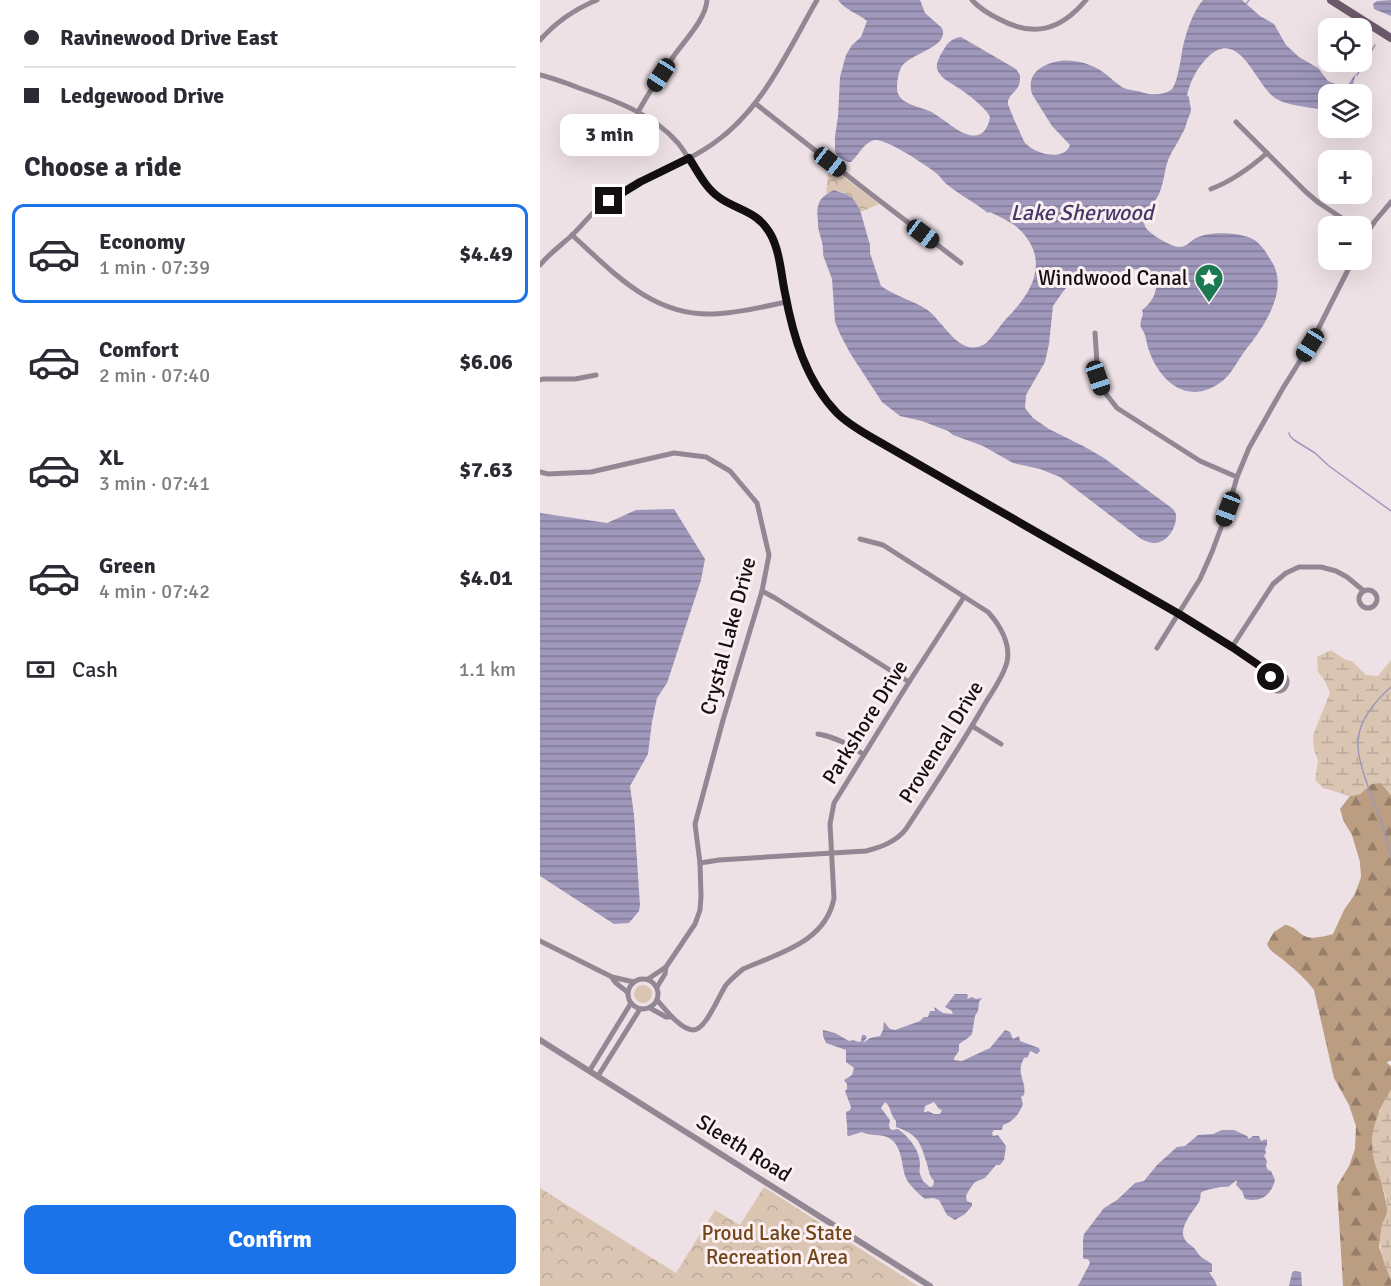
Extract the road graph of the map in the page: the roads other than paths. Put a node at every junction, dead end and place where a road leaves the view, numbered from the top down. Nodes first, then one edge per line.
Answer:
1 (597, 0) edge
2 (707, 0) edge
3 (817, 0) edge
4 (972, 0) edge
5 (1086, 0) edge
6 (1333, 0) edge
7 (1391, 38) edge
8 (540, 40) edge
9 (540, 75) edge
10 (756, 104) junction
11 (638, 112) junction
12 (1236, 122) dead end
13 (1267, 153) junction
14 (689, 158) junction
15 (1211, 189) dead end
16 (1391, 202) edge
17 (1339, 216) edge
18 (1372, 223) edge
19 (572, 235) junction
20 (961, 263) dead end
21 (540, 265) edge
22 (1348, 270) edge
23 (786, 302) junction
24 (1095, 333) dead end
25 (596, 375) dead end
26 (540, 380) edge
27 (540, 472) edge
28 (1237, 477) junction
29 (860, 539) dead end
30 (762, 591) junction
31 (1364, 591) dead end
32 (964, 597) junction
33 (1179, 614) junction
34 (1232, 647) junction
35 (1157, 648) dead end
36 (1273, 675) dead end
37 (909, 682) junction
38 (972, 726) junction
39 (818, 734) dead end
40 (1001, 744) dead end
41 (863, 754) junction
42 (832, 853) junction
43 (700, 863) junction
44 (540, 940) edge
45 (666, 967) junction
46 (612, 977) junction
47 (648, 979) junction
48 (633, 982) junction
49 (657, 987) junction
50 (628, 993) junction
51 (657, 1000) junction
52 (631, 1003) junction
53 (650, 1008) junction
54 (640, 1009) junction
55 (670, 1017) junction
56 (540, 1040) edge
57 (590, 1070) junction
58 (598, 1076) junction
59 (930, 1286) edge

1 - 8 street
2 - 11 street
3 - 10 street
4 - 5 street
6 - 7 main road
9 - 11 street
10 - 14 street
10 - 20 street
11 - 14 street
12 - 13 street
13 - 15 street
13 - 17 street
14 - 19 street
14 - 23 street
16 - 18 street
19 - 21 street
19 - 23 street
22 - 28 street
23 - 33 street
24 - 28 street
25 - 26 street
27 - 30 street, Crystal Lake Drive
28 - 33 street
29 - 32 street, Provencal Drive
30 - 37 street
30 - 43 street, Crystal Lake Drive
31 - 34 street
32 - 37 street, Parkshore Drive
32 - 38 street, Provencal Drive
33 - 34 street
33 - 35 street
34 - 36 street
37 - 41 street, Parkshore Drive
38 - 40 street
38 - 42 street, Provencal Drive
39 - 41 street
41 - 42 street, Parkshore Drive
42 - 43 street, Provencal Drive
42 - 55 street, Parkshore Drive
43 - 45 street, Crystal Lake Drive
44 - 46 street, Crystal Lake Drive
45 - 47 street, Crystal Lake Drive
45 - 49 street, Crystal Lake Drive
46 - 48 street, Crystal Lake Drive
46 - 50 street, Crystal Lake Drive
47 - 48 street, Crystal Lake Drive
47 - 49 street
48 - 50 street
49 - 51 street, Crystal Lake Drive
50 - 52 street, Crystal Lake Drive
51 - 53 street
51 - 55 street, Parkshore Drive
52 - 54 street
52 - 57 street
53 - 54 street
53 - 55 street, Parkshore Drive
54 - 58 street
56 - 57 street, Sleeth Road
57 - 58 street, Sleeth Road
58 - 59 street, Sleeth Road

